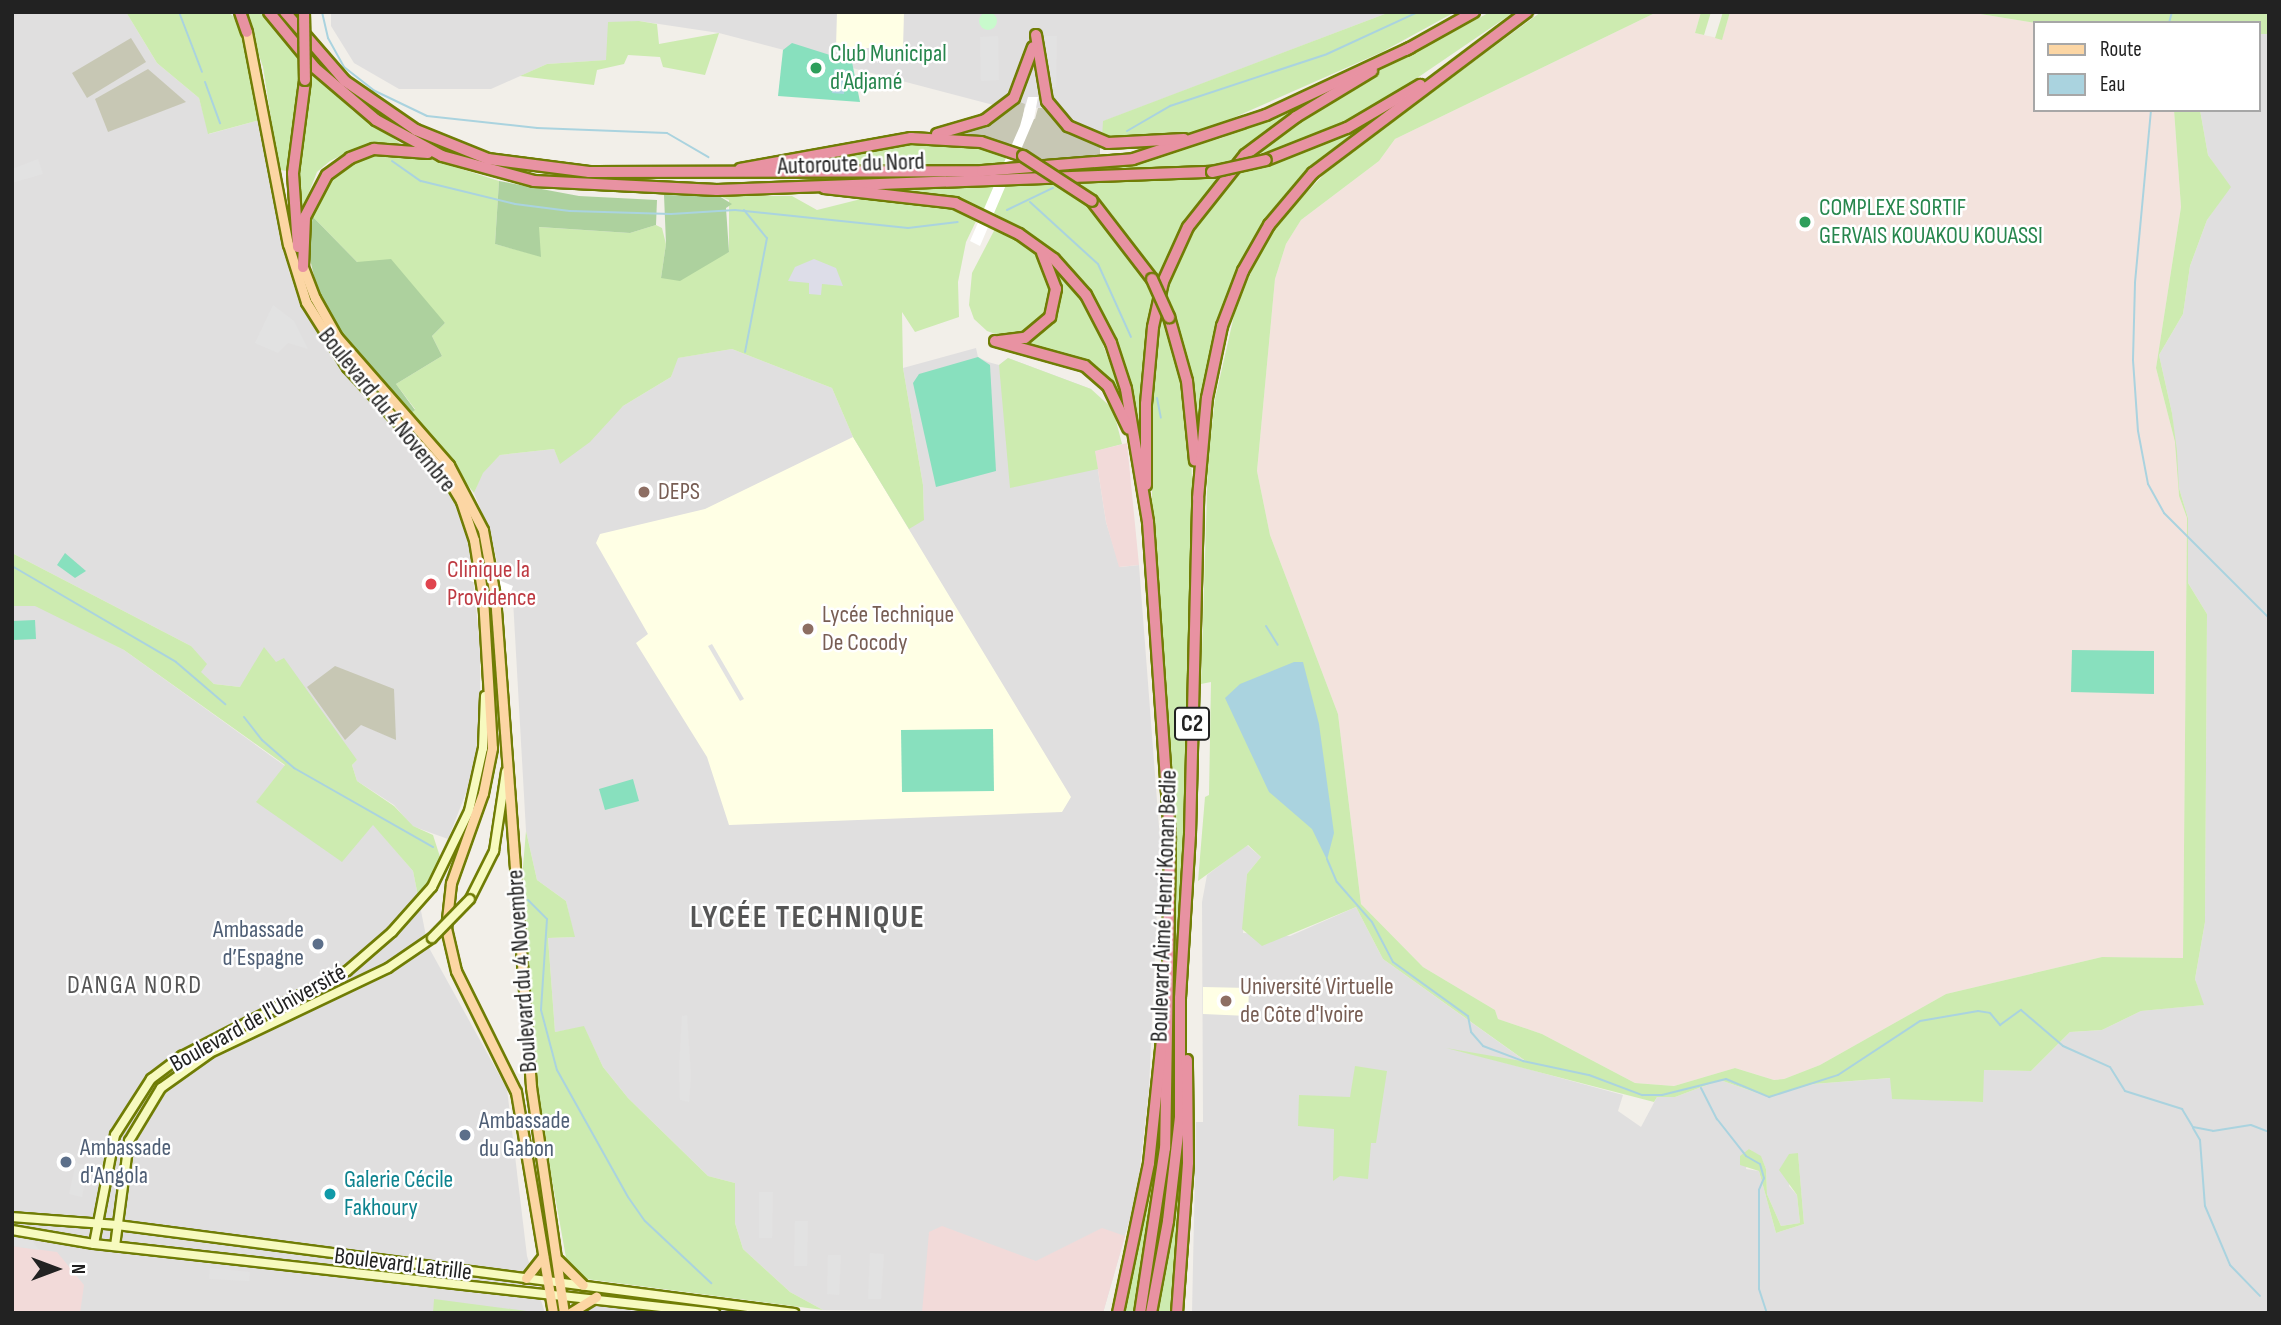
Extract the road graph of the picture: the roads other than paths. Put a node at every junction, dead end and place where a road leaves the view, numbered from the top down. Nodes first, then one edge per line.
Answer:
1 (240, 12) edge
2 (269, 12) edge
3 (285, 12) edge
4 (304, 12) edge
5 (1474, 12) edge
6 (1527, 12) edge
7 (247, 32) joint
8 (1410, 48) junction
9 (1466, 56) junction
10 (928, 138) junction
11 (1200, 138) junction
12 (442, 156) junction
13 (709, 175) junction
14 (824, 188) junction
15 (1039, 248) junction
16 (303, 267) junction
17 (1135, 447) junction
18 (1198, 498) junction
19 (1148, 523) junction
20 (486, 647) junction
21 (504, 719) junction
22 (492, 720) junction
23 (507, 759) junction
24 (1186, 949) junction
25 (1170, 956) junction
26 (12, 1217) edge
27 (96, 1223) junction
28 (117, 1225) junction
29 (12, 1230) edge
30 (94, 1244) junction
31 (115, 1246) junction
32 (544, 1255) junction
33 (557, 1259) junction
34 (504, 1277) junction
35 (526, 1278) junction
36 (548, 1281) junction
37 (561, 1283) junction
38 (583, 1286) junction
39 (503, 1287) junction
40 (550, 1292) junction
41 (562, 1293) junction
42 (596, 1297) junction
43 (553, 1313) edge
44 (564, 1313) edge
45 (570, 1313) edge
46 (715, 1313) edge
47 (794, 1313) edge
48 (1118, 1313) edge
49 (1140, 1313) edge
50 (1151, 1313) edge
51 (1177, 1313) edge

1 - 7 highway
2 - 12 highway, Autoroute du Nord
3 - 13 highway, Autoroute du Nord
4 - 16 highway, bridge
5 - 8 highway
6 - 9 highway
7 - 20 main road, Boulevard du 4 Novembre
8 - 11 highway, Autoroute du Nord
8 - 19 highway
9 - 14 highway, Autoroute du Nord, bridge
9 - 18 highway
10 - 11 highway
10 - 13 highway
10 - 18 highway, bridge
11 - 13 highway, Autoroute du Nord
12 - 14 highway, Autoroute du Nord
12 - 16 highway
14 - 15 highway
15 - 17 highway
15 - 17 highway
16 - 21 main road, Boulevard du 4 Novembre
17 - 19 highway
18 - 24 highway, Boulevard Aimé Henri Konan Bedie / C2
19 - 25 highway, Boulevard Aimé Henri Konan Bedie / C2
20 - 22 main road, Boulevard du 4 Novembre
20 - 27 main road, Boulevard de l'Université
21 - 22 main road
21 - 23 main road, Boulevard du 4 Novembre
22 - 32 main road, Boulevard du 4 Novembre
23 - 28 main road, Boulevard de l'Université, bridge
23 - 33 main road, Boulevard du 4 Novembre
24 - 50 highway, Boulevard Aimé Henri Konan Bedie / C2
24 - 51 highway, C2
25 - 48 highway
25 - 49 highway, Boulevard Aimé Henri Konan Bedie / C2
26 - 27 main road, Boulevard Latrille
27 - 28 main road, Boulevard Latrille
27 - 30 main road, Boulevard de l'Université
28 - 31 main road, Boulevard de l'Université
28 - 34 main road, Boulevard Latrille
29 - 30 main road, Boulevard Latrille
30 - 31 main road, Boulevard Latrille
31 - 39 main road, Boulevard Latrille
32 - 35 main road
32 - 36 main road, Boulevard du 4 Novembre
33 - 37 main road, Boulevard du 4 Novembre
33 - 38 main road
34 - 35 main road, Boulevard Latrille
34 - 39 main road
35 - 36 main road, Boulevard Latrille
36 - 37 main road, Boulevard Latrille
36 - 40 main road, Boulevard du 4 Novembre
37 - 38 main road, Boulevard Latrille
37 - 41 main road, Boulevard du 4 Novembre
38 - 47 main road, Boulevard Latrille
39 - 40 main road, Boulevard Latrille
40 - 41 main road, Boulevard Latrille
40 - 43 main road, Boulevard du 4 Novembre
41 - 42 main road, Boulevard Latrille
41 - 44 main road, Boulevard du 4 Novembre
42 - 45 main road
42 - 46 main road, Boulevard Latrille

